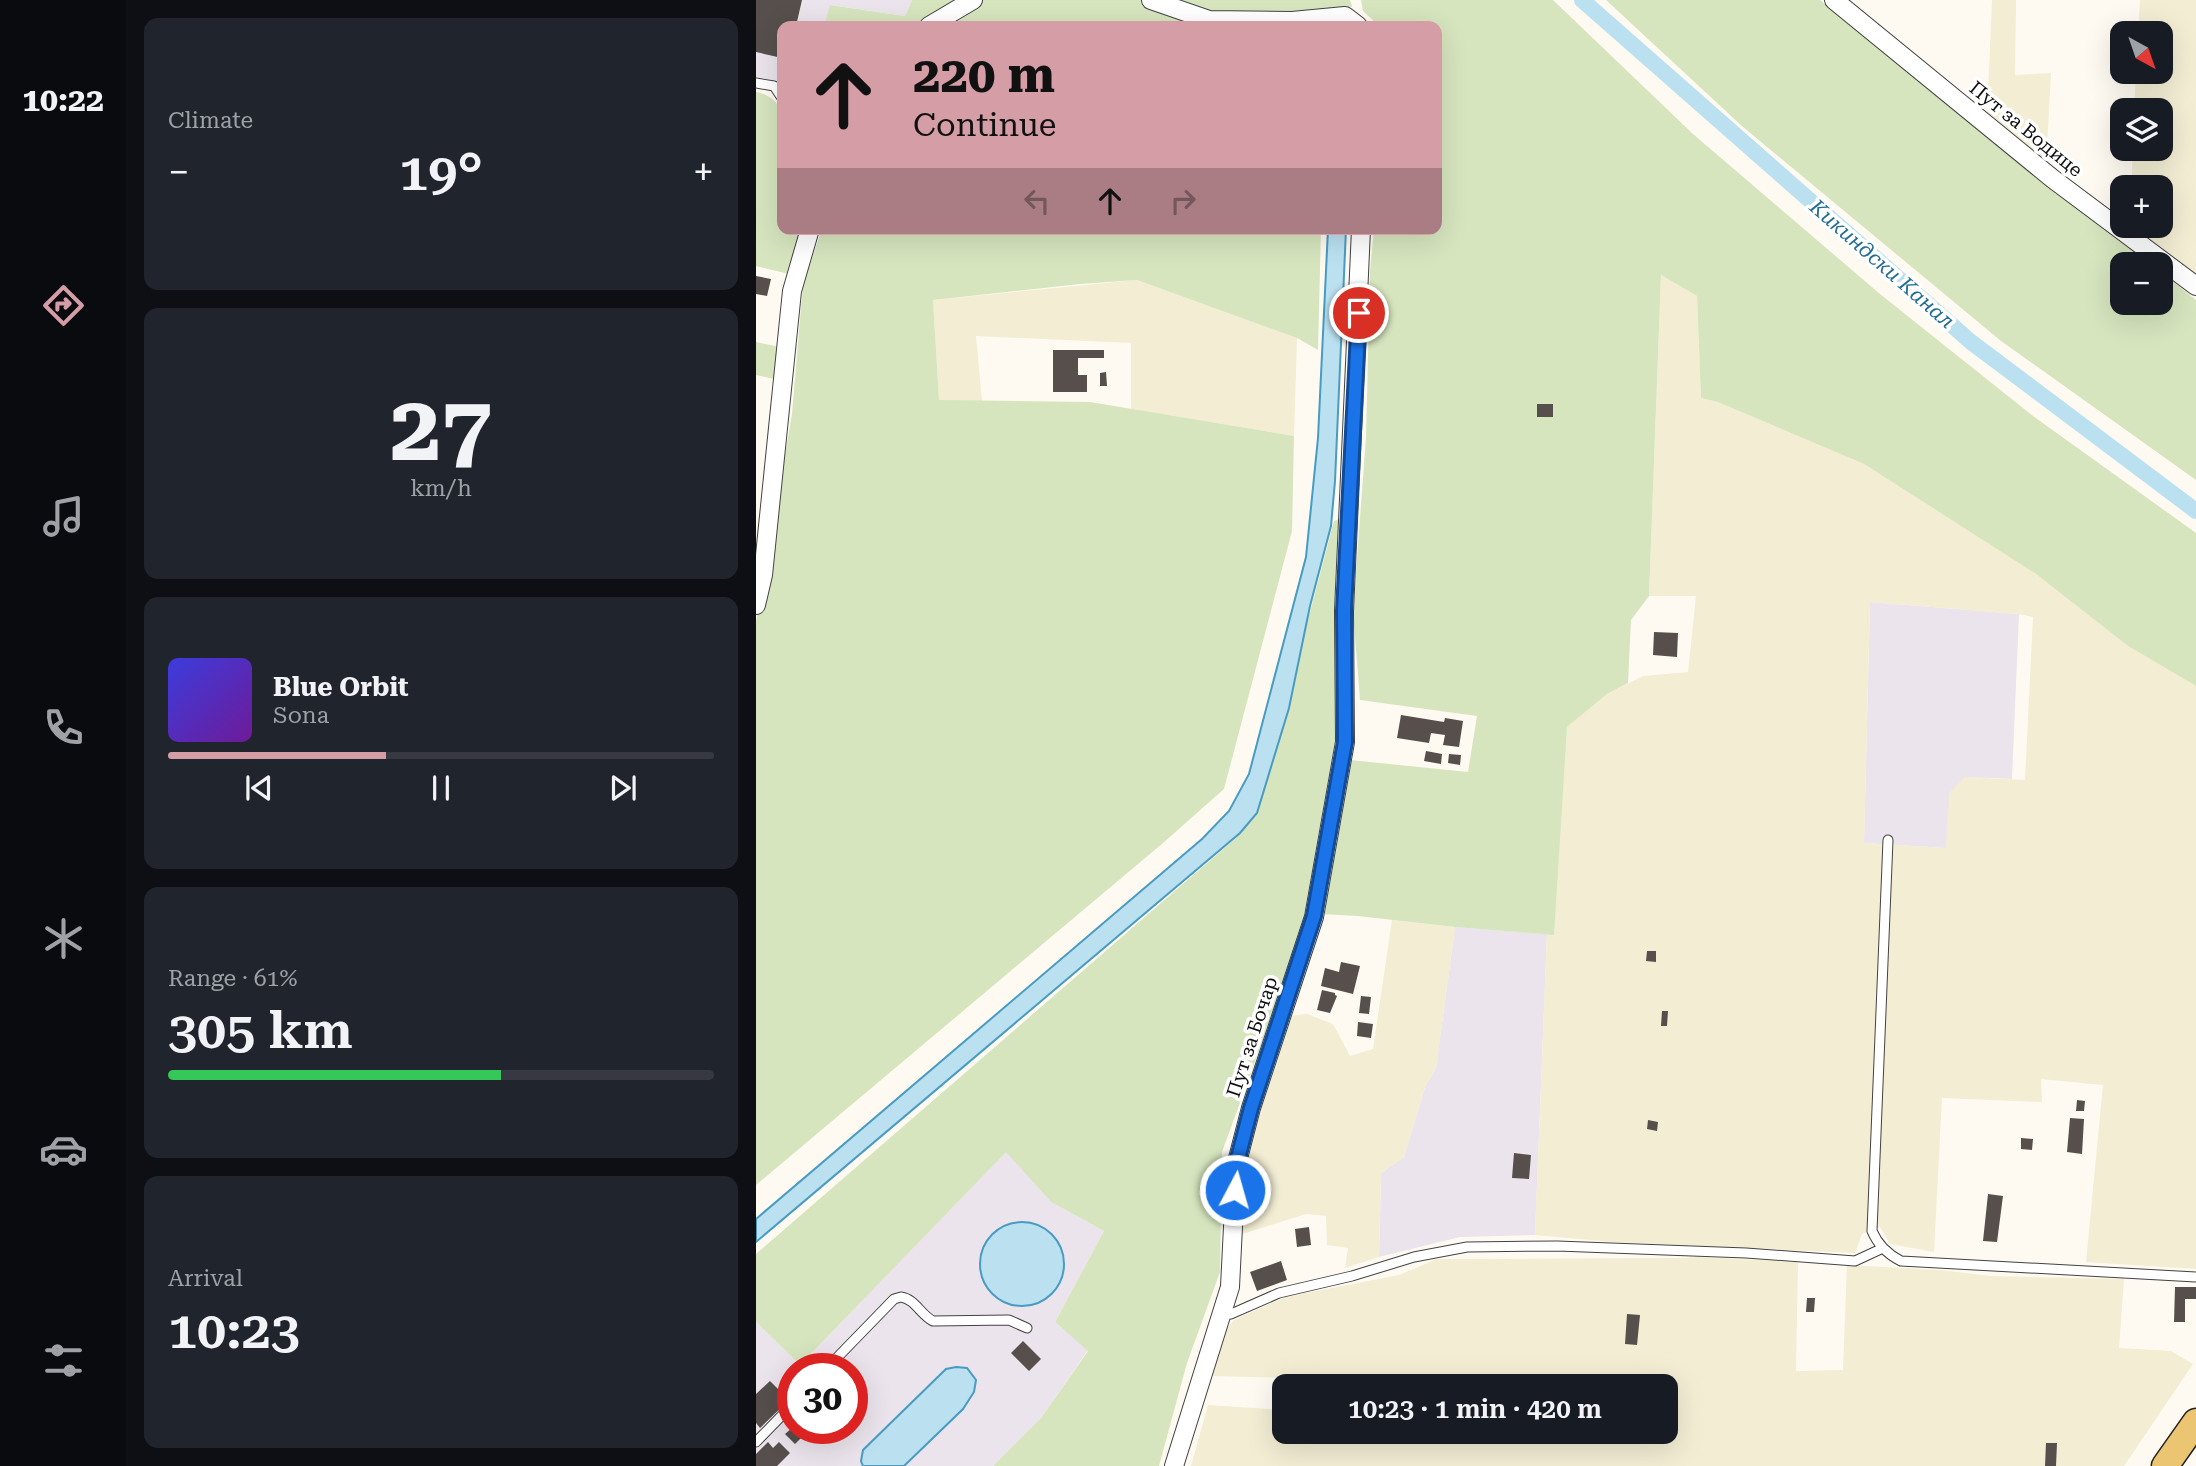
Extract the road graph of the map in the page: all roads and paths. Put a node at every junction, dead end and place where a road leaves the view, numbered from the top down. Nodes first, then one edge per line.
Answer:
1 (974, 0) edge
2 (1151, 0) edge
3 (1833, 0) edge
4 (938, 21) edge
5 (1292, 21) edge
6 (1292, 21) edge
7 (1352, 21) edge
8 (756, 83) edge
9 (777, 90) edge
10 (808, 235) edge
11 (1361, 235) edge
12 (2196, 286) edge
13 (756, 605) edge
14 (1888, 840) dead end
15 (1883, 1248) junction
16 (2196, 1277) edge
17 (1221, 1315) junction
18 (1027, 1328) dead end
19 (842, 1353) edge
20 (777, 1421) edge
21 (2196, 1422) edge
22 (756, 1443) edge
23 (1174, 1466) edge
24 (2165, 1466) edge

1 - 4 street
2 - 6 street
3 - 12 street, Пут за Водице
5 - 7 street
8 - 9 lane
10 - 13 street
11 - 17 street, Пут за Бочар
14 - 15 lane
15 - 16 lane
15 - 17 lane
17 - 23 street, Пут за Бочар
18 - 19 lane
20 - 22 lane
21 - 24 main road

